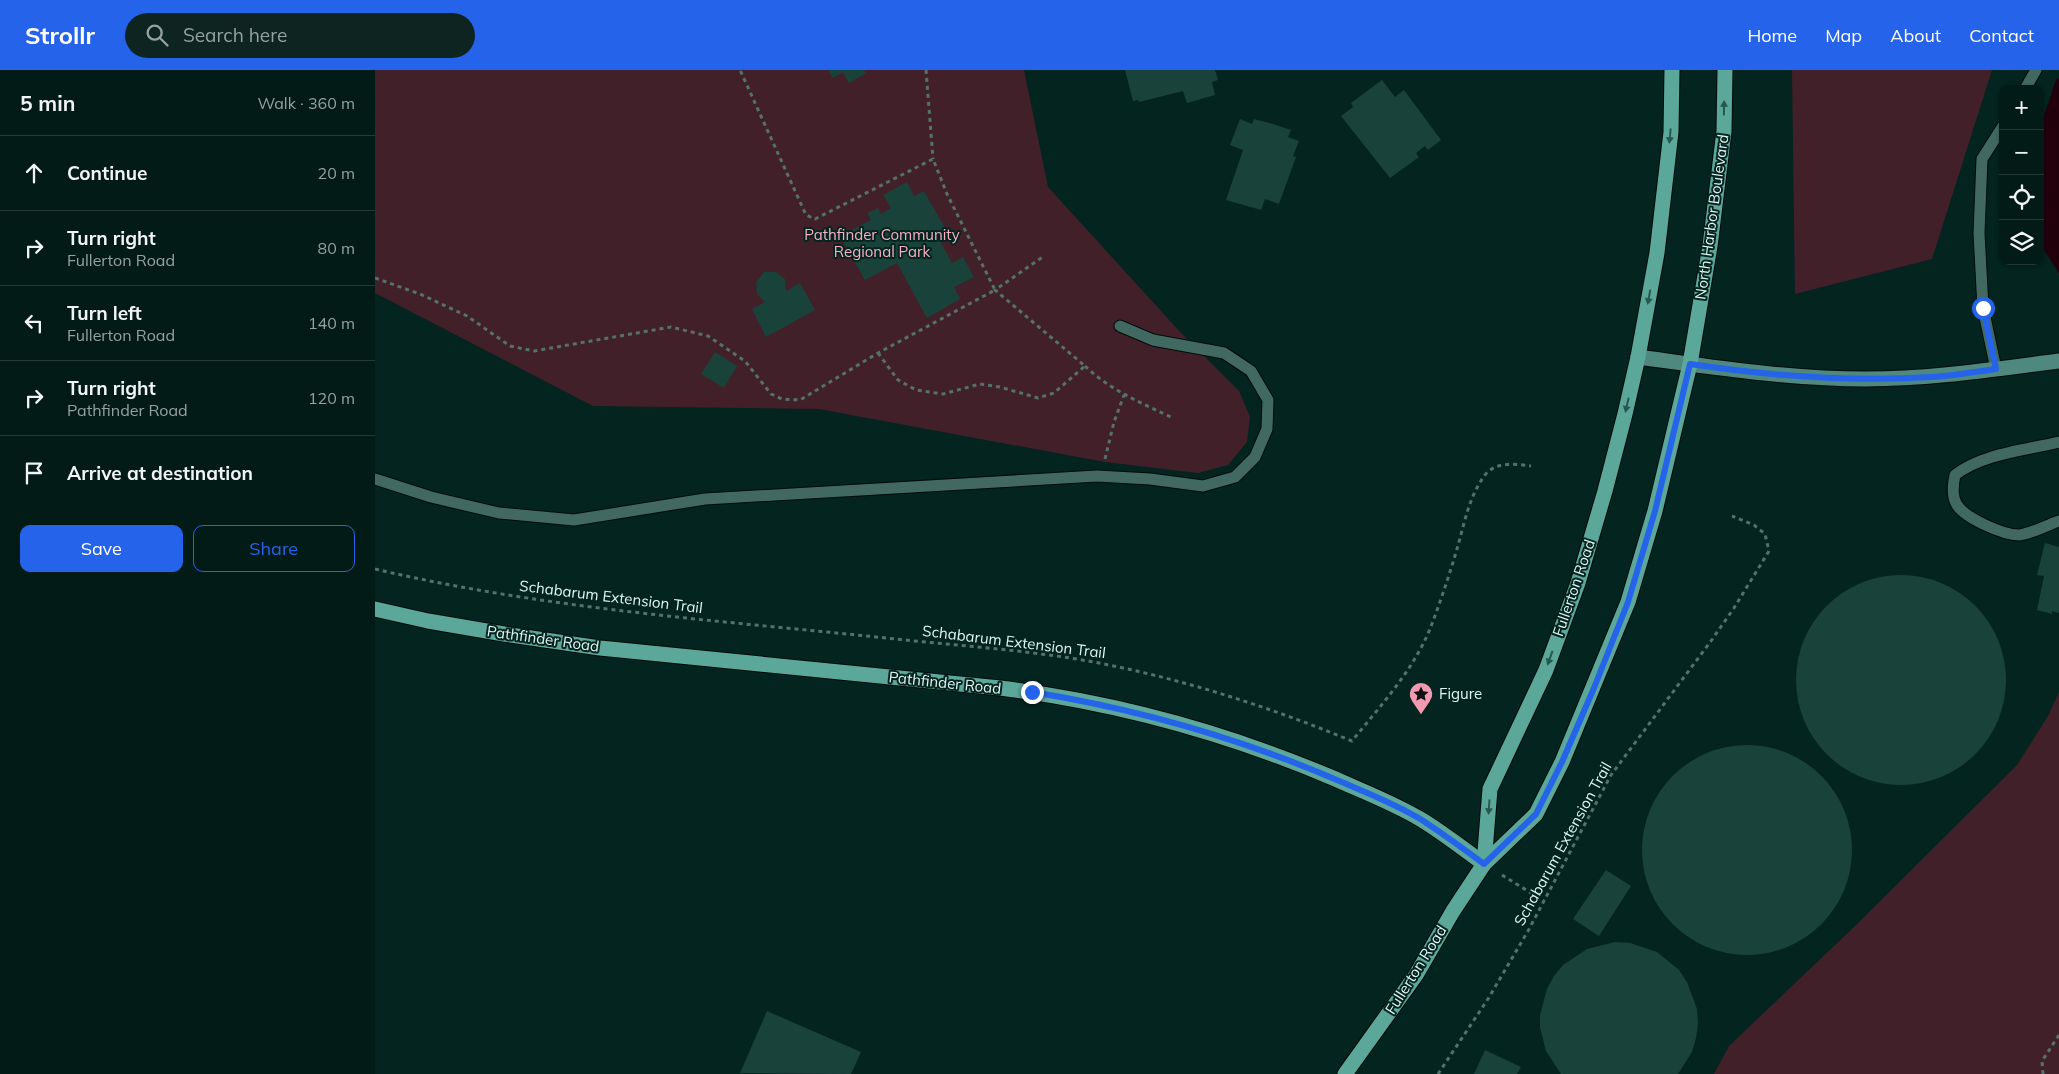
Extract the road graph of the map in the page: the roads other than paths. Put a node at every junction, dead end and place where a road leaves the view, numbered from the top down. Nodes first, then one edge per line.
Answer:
1 (1672, 70) edge
2 (1725, 70) edge
3 (2036, 70) edge
4 (2027, 85) edge
5 (2000, 130) edge
6 (1120, 326) dead end
7 (1638, 357) junction
8 (2059, 361) edge
9 (1690, 364) junction
10 (1996, 369) junction
11 (2059, 442) edge
12 (375, 479) edge
13 (2059, 521) edge
14 (375, 609) edge
15 (1484, 864) junction
16 (1345, 1074) edge

1 -> 7 main road
9 -> 2 main road, North Harbor Boulevard
3 - 4 lane
5 - 10 lane
6 - 12 lane
7 - 9 street
7 -> 15 main road, Fullerton Road
8 - 10 street
9 - 10 street
9 - 15 main road, Fullerton Road
11 - 13 lane
14 - 15 main road, Pathfinder Road
15 - 16 main road, Fullerton Road

